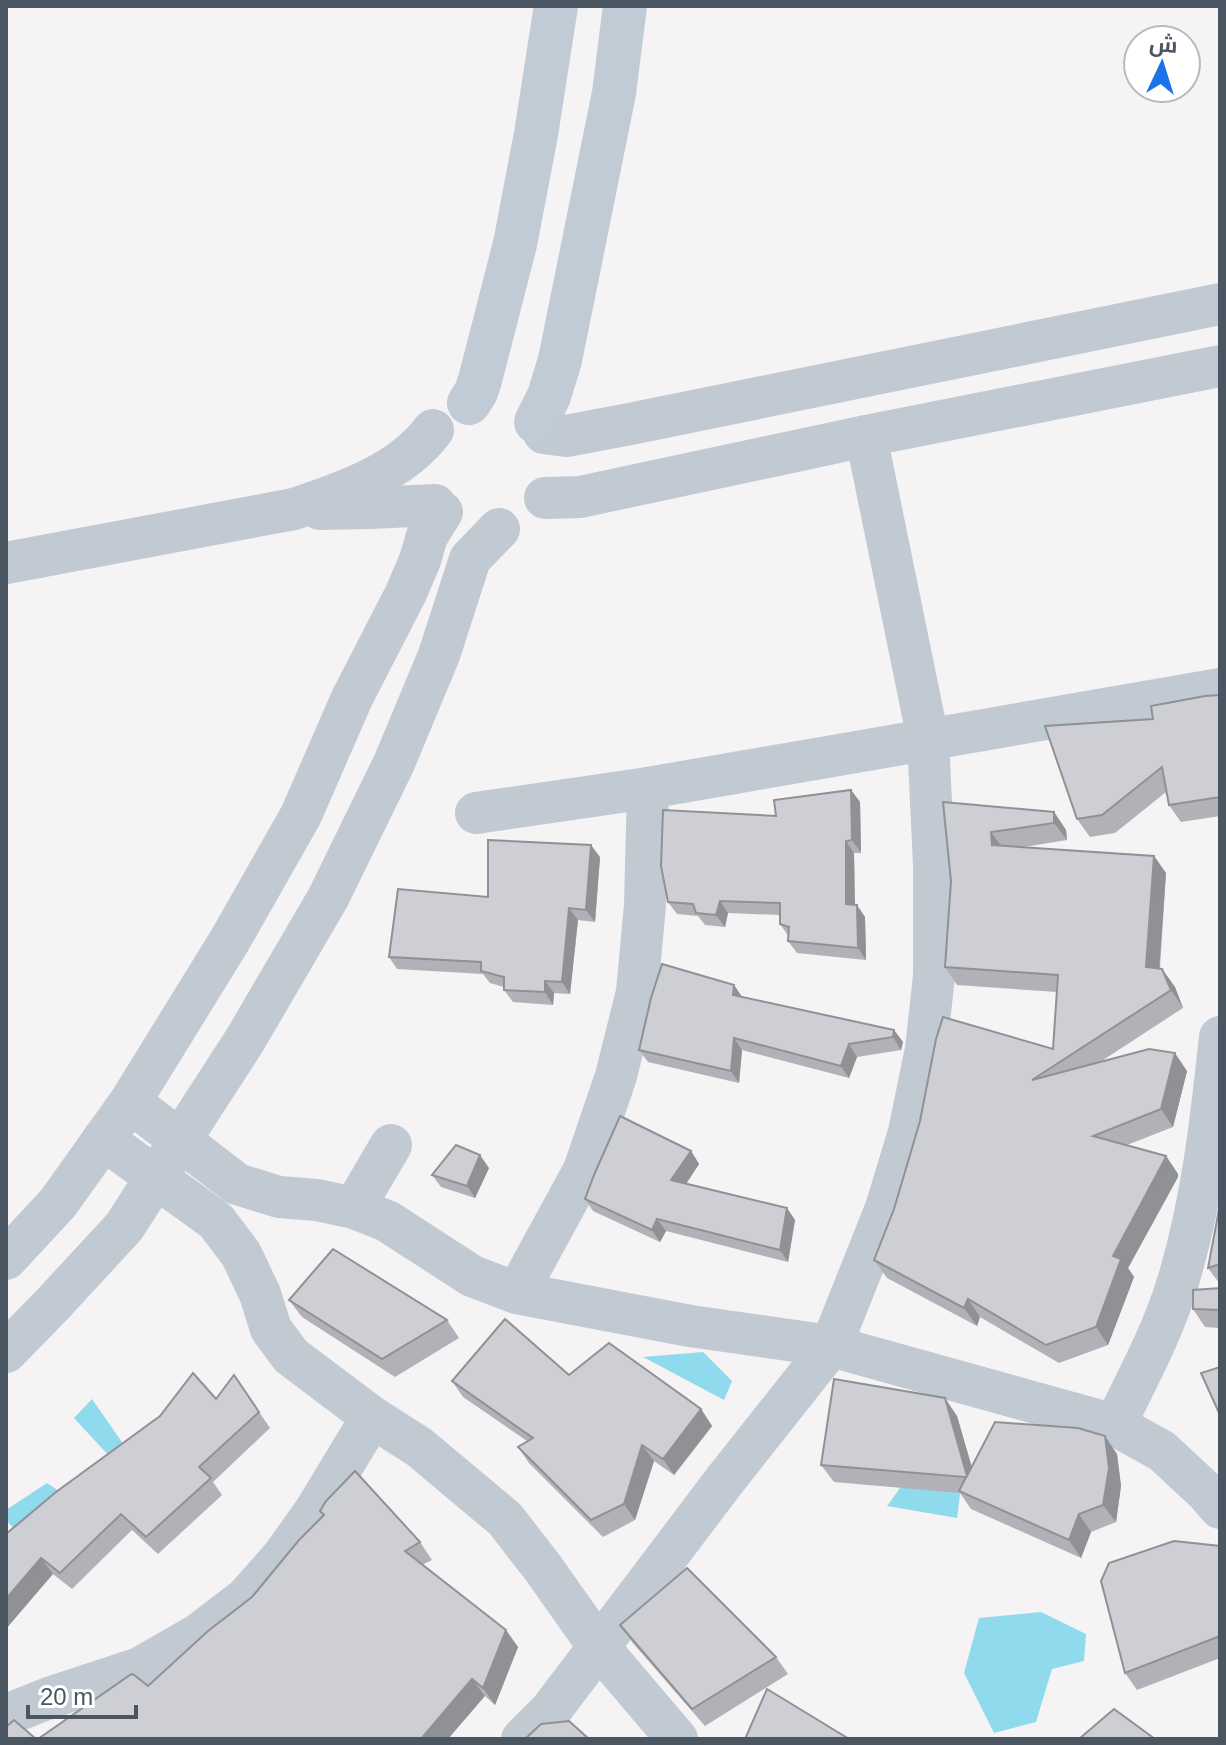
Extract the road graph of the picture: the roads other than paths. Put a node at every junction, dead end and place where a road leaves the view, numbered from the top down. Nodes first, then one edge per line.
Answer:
1 (556, 6) edge
2 (625, 6) edge
3 (1220, 304) edge
4 (1220, 366) edge
5 (469, 403) junction
6 (540, 427) junction
7 (433, 430) junction
8 (866, 436) junction
9 (545, 498) junction
10 (438, 508) junction
11 (294, 509) junction
12 (499, 529) junction
13 (6, 563) edge
14 (1220, 689) edge
15 (928, 739) junction
16 (648, 788) junction
17 (476, 813) dead end
18 (1220, 1037) edge
19 (130, 1102) junction
20 (103, 1139) junction
21 (181, 1141) junction
22 (391, 1145) dead end
23 (156, 1178) junction
24 (279, 1197) junction
25 (354, 1208) junction
26 (241, 1254) junction
27 (6, 1259) edge
28 (517, 1293) junction
29 (831, 1346) junction
30 (6, 1352) edge
31 (372, 1417) junction
32 (1115, 1425) junction
33 (1220, 1508) edge
34 (598, 1646) junction
35 (6, 1715) edge
36 (522, 1739) edge
37 (677, 1739) edge

1 - 5 street
2 - 6 street
3 - 6 street
4 - 8 street
5 - 6 street
5 - 7 street
6 - 9 street
7 - 10 street
7 - 11 street
8 - 9 street
8 - 15 street
9 - 12 street
10 - 11 street
10 - 12 street
10 - 19 street
11 - 13 street
12 - 21 street
14 - 15 street
15 - 16 street
15 - 29 street
16 - 17 street
16 - 28 street
18 - 32 street
19 - 20 street
19 - 21 street
20 - 23 street
20 - 27 street
21 - 23 street
21 - 24 street
22 - 25 street
23 - 26 street
23 - 30 street
24 - 25 street
24 - 26 street
25 - 28 street
26 - 31 street
28 - 29 street
29 - 32 street
29 - 34 street
31 - 34 street
31 - 35 street
32 - 33 street
34 - 36 street
34 - 37 street

